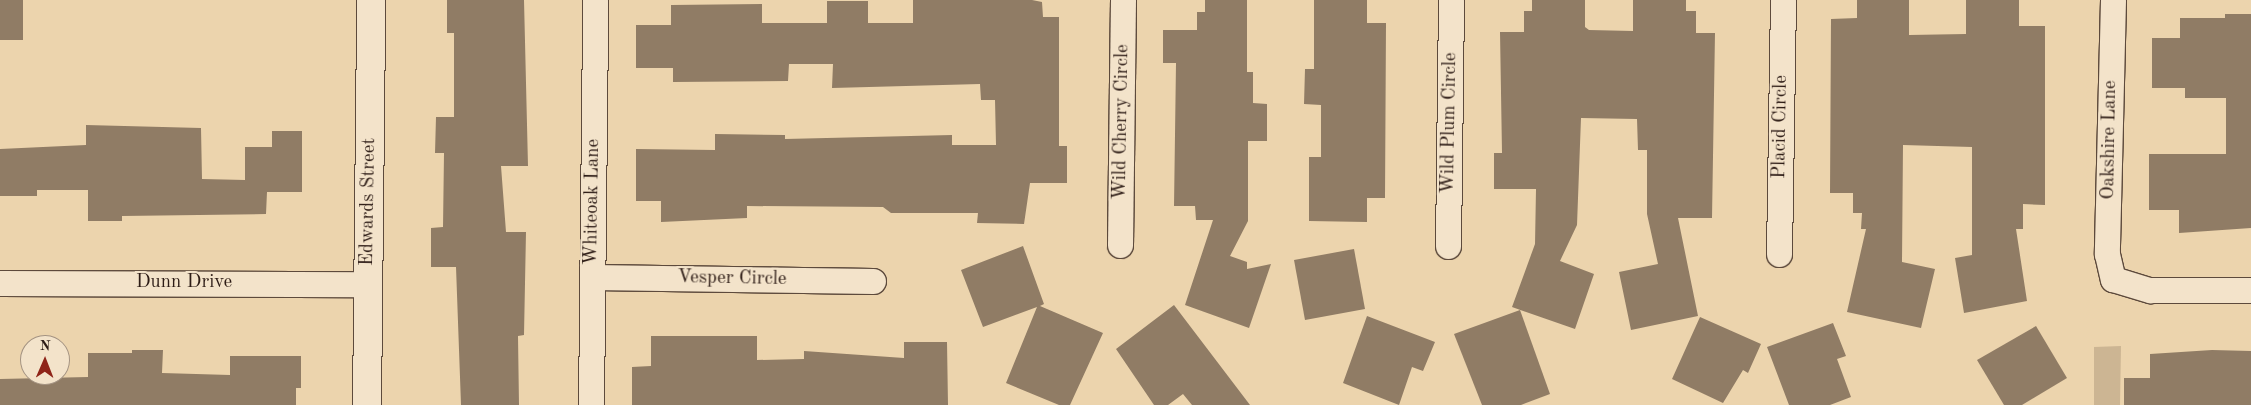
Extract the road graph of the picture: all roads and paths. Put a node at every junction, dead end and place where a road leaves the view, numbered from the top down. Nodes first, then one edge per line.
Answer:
1 (371, 0) edge
2 (595, 0) edge
3 (1123, 0) edge
4 (1451, 0) edge
5 (1783, 0) edge
6 (2113, 0) edge
7 (1120, 245) dead end
8 (1448, 246) dead end
9 (1780, 254) dead end
10 (592, 277) junction
11 (873, 281) dead end
12 (0, 282) edge
13 (368, 284) junction
14 (2251, 290) edge
15 (367, 405) edge
16 (591, 405) edge

1 - 13 street, Edwards Street
2 - 10 street, Whiteoak Lane
3 - 7 street, Wild Cherry Circle
4 - 8 street, Wild Plum Circle
5 - 9 street, Placid Circle
6 - 14 street, Oakshire Lane
10 - 11 street, Vesper Circle
10 - 16 street, Whiteoak Lane
12 - 13 street, Dunn Drive
13 - 15 street, Edwards Street

